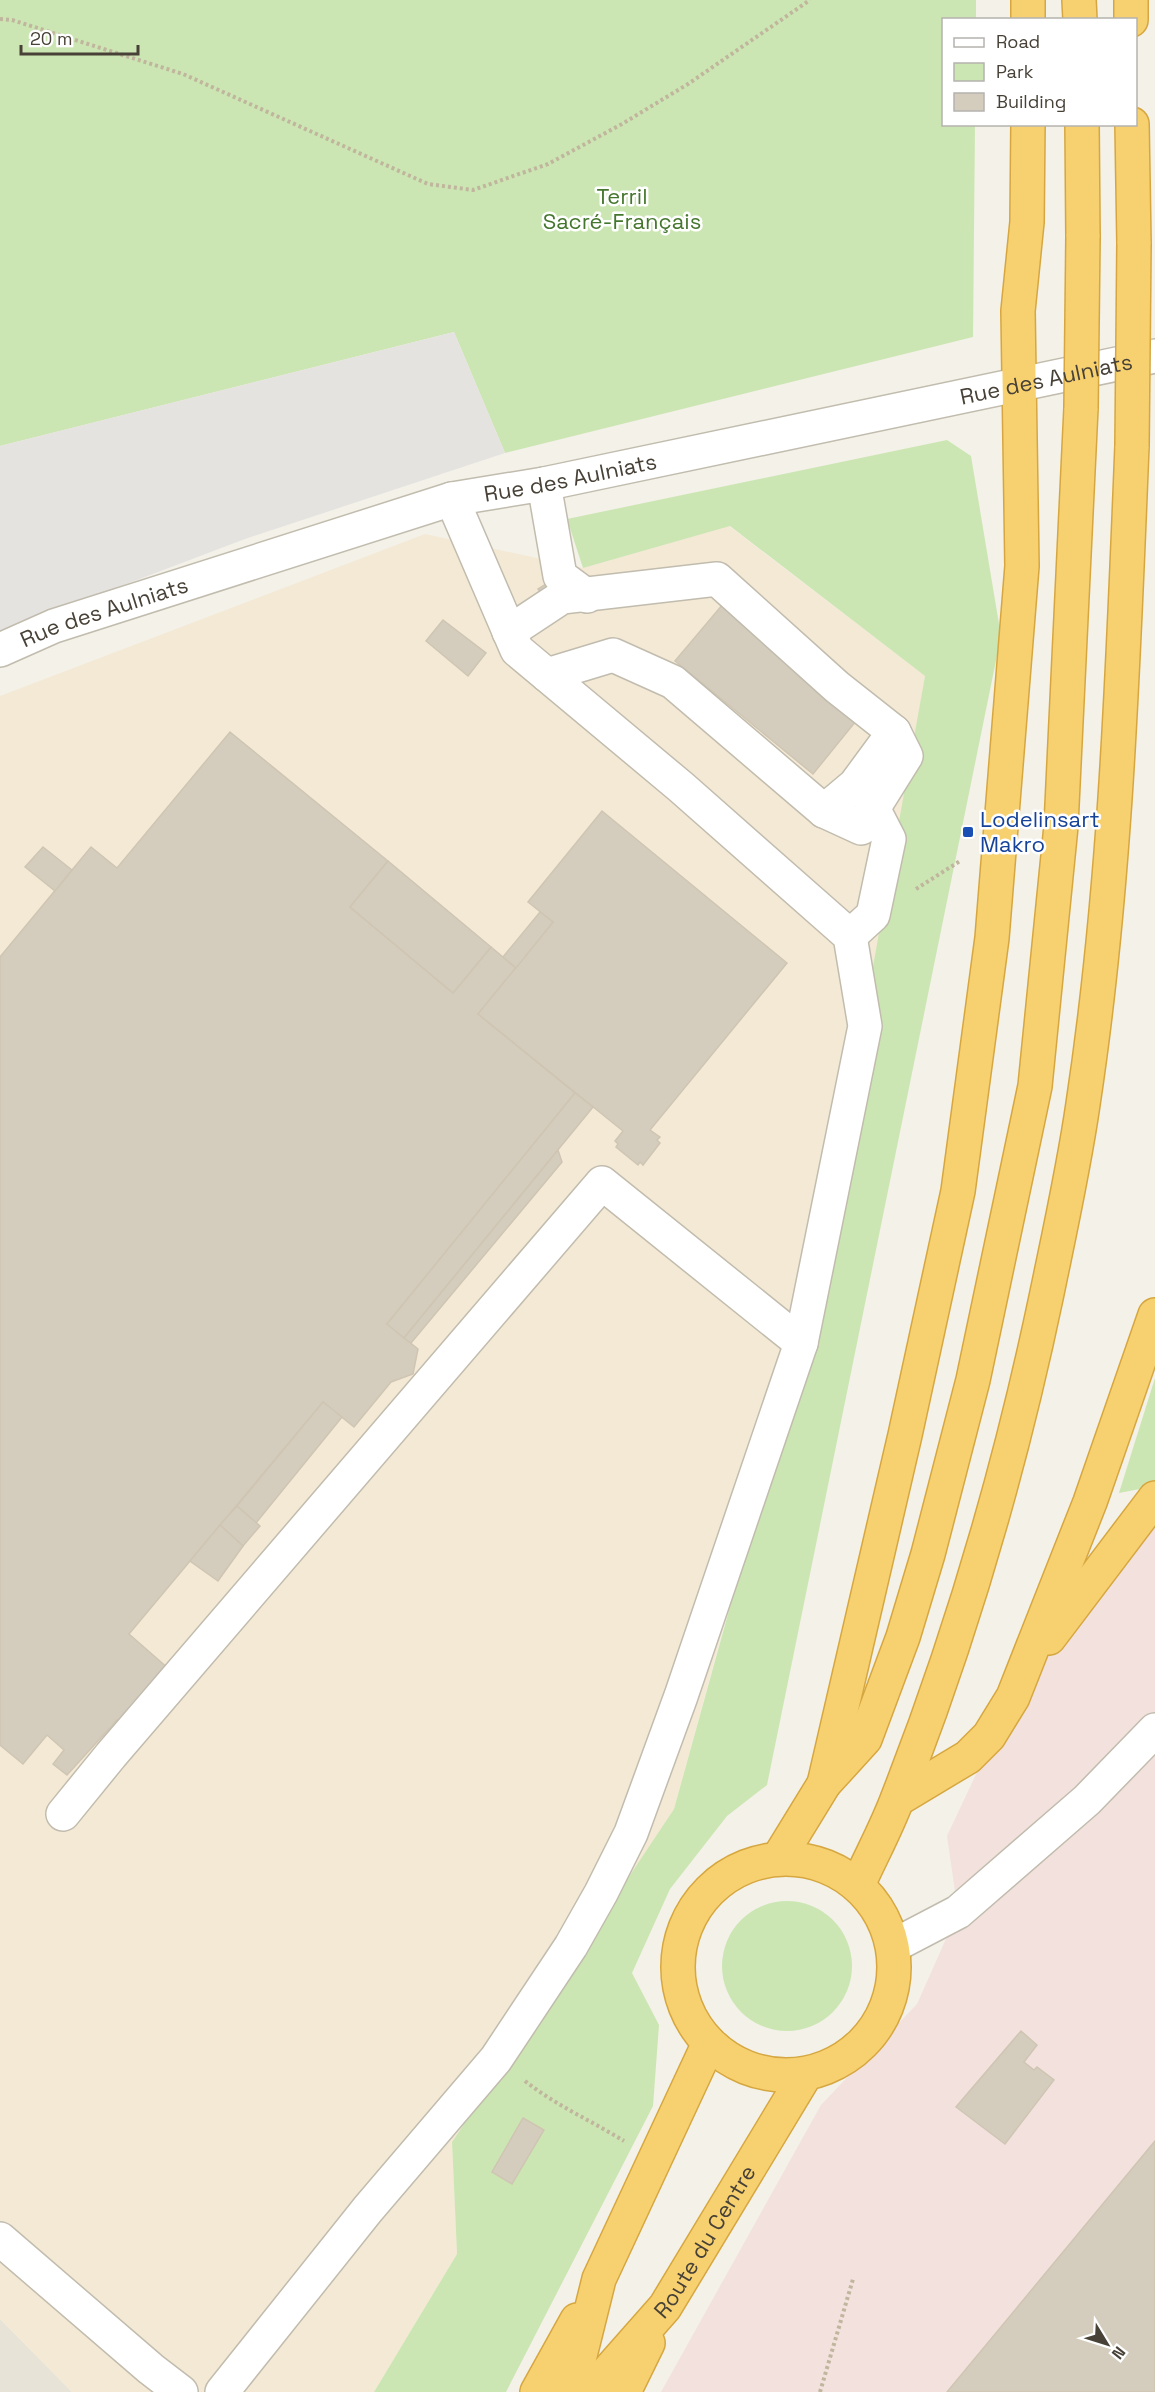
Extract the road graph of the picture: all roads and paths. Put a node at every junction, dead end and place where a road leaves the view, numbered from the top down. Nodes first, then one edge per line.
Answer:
1 (810, 0) edge
2 (1028, 0) edge
3 (1079, 0) edge
4 (1131, 0) edge
5 (1028, 18) edge
6 (1080, 18) edge
7 (1131, 18) edge
8 (0, 19) edge
9 (1028, 126) edge
10 (1082, 126) edge
11 (1132, 126) edge
12 (1155, 356) edge
13 (1018, 386) junction
14 (544, 484) junction
15 (452, 499) junction
16 (587, 596) junction
17 (509, 632) junction
18 (0, 650) edge
19 (548, 675) junction
20 (894, 732) junction
21 (873, 808) junction
22 (824, 811) junction
23 (1002, 835) junction
24 (862, 926) junction
25 (1155, 1315) edge
26 (801, 1343) junction
27 (1147, 1507) edge
28 (1086, 1513) junction
29 (1025, 1670) junction
30 (1155, 1730) edge
31 (824, 1784) junction
32 (898, 1799) junction
33 (63, 1814) dead end
34 (778, 1858) junction
35 (858, 1885) junction
36 (893, 1946) junction
37 (709, 2043) junction
38 (496, 2059) junction
39 (804, 2077) junction
40 (654, 2160) junction
41 (0, 2239) edge
42 (599, 2279) junction
43 (853, 2279) dead end
44 (665, 2307) junction
45 (181, 2392) edge
46 (222, 2392) edge
47 (537, 2392) edge
48 (571, 2392) edge
49 (590, 2392) edge
50 (624, 2392) edge
51 (820, 2392) edge

1 - 8 path
2 - 5 highway
3 - 6 highway
4 - 7 highway
9 - 13 highway
10 - 31 highway, bridge
11 - 32 highway, bridge
12 - 13 street, Rue des Aulniats
13 - 14 street, Rue des Aulniats
13 - 23 highway
14 - 15 street, Rue des Aulniats
14 - 16 street
15 - 17 street
15 - 18 street, Rue des Aulniats
16 - 17 street
16 - 20 street
17 - 19 street
19 - 22 street
19 - 24 street
20 - 21 street
20 - 22 street
21 - 22 street
21 - 24 street
23 - 24 path
23 - 31 highway
24 - 26 street
25 - 28 highway
26 - 33 street
26 - 38 street
27 - 28 highway
27 - 29 highway
28 - 29 highway
29 - 32 highway
30 - 36 street
31 - 34 highway
32 - 35 highway
34 - 35 highway
34 - 37 highway
35 - 36 highway
36 - 39 highway
37 - 39 highway
37 - 40 highway
38 - 40 path
38 - 46 street
39 - 44 highway, Route du Centre
40 - 42 highway
41 - 45 street
42 - 47 highway
42 - 48 highway
43 - 51 path
44 - 49 highway, Route du Centre
44 - 50 highway

